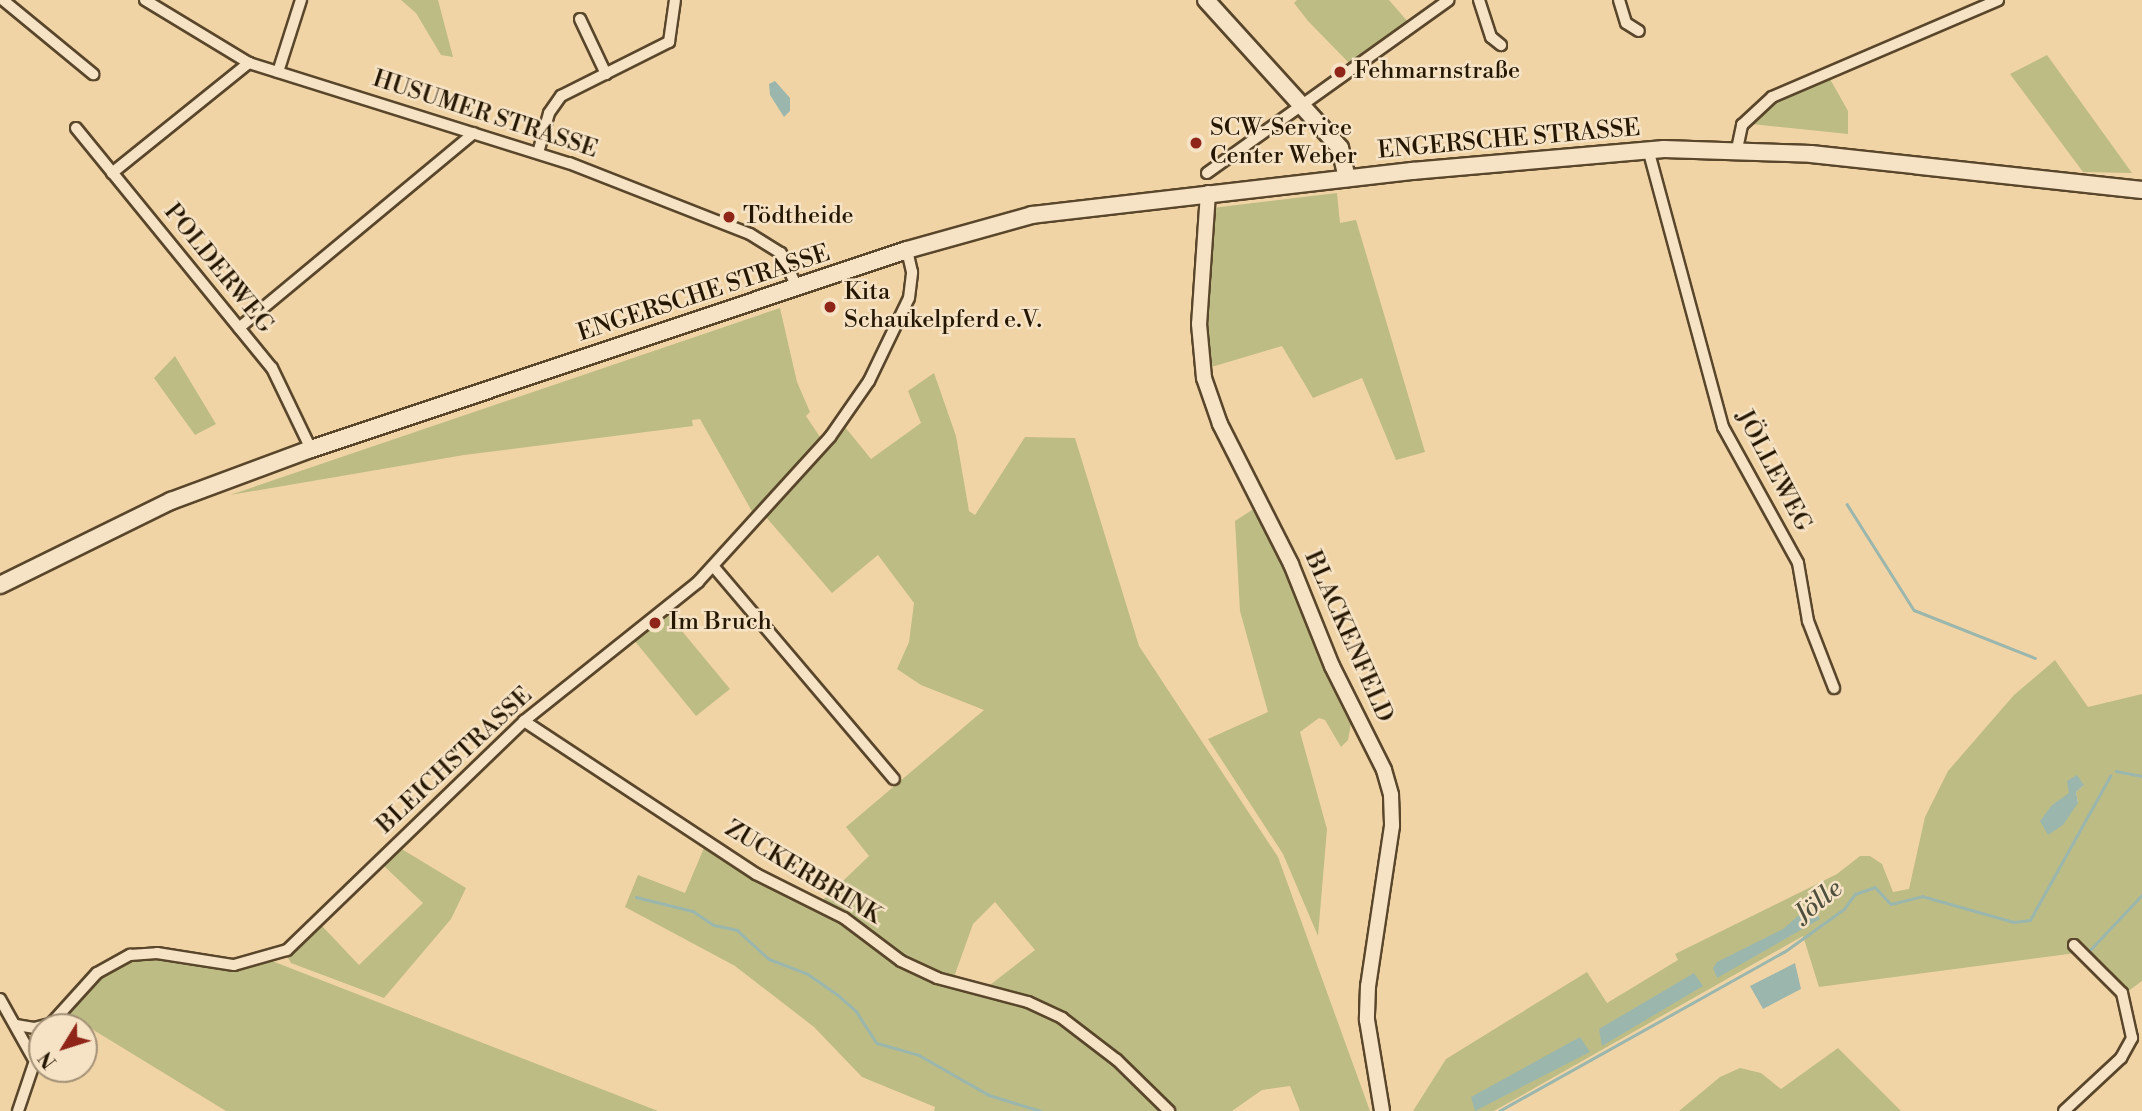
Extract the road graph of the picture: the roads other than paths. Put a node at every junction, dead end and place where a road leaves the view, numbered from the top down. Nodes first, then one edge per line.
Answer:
1 (4, 0) edge
2 (145, 0) edge
3 (301, 0) edge
4 (675, 0) edge
5 (1206, 0) edge
6 (1449, 0) edge
7 (1479, 0) edge
8 (1619, 0) edge
9 (1998, 0) edge
10 (580, 19) dead end
11 (1639, 31) dead end
12 (1502, 45) dead end
13 (248, 63) junction
14 (278, 72) junction
15 (93, 74) dead end
16 (606, 74) junction
17 (1302, 106) junction
18 (76, 128) dead end
19 (474, 133) junction
20 (1648, 149) junction
21 (1737, 149) junction
22 (538, 153) junction
23 (112, 173) junction
24 (1207, 173) dead end
25 (1347, 178) junction
26 (2142, 190) edge
27 (1208, 193) junction
28 (907, 250) junction
29 (797, 287) junction
30 (239, 328) junction
31 (311, 449) junction
32 (714, 567) junction
33 (0, 585) edge
34 (1835, 688) dead end
35 (524, 721) junction
36 (894, 779) dead end
37 (2074, 945) dead end
38 (0, 999) edge
39 (61, 1013) edge
40 (16, 1025) junction
41 (28, 1027) edge
42 (28, 1048) edge
43 (28, 1077) edge
44 (19, 1111) edge
45 (1169, 1111) edge
46 (1382, 1111) edge
47 (2064, 1111) edge

1 - 15 street
2 - 13 street, HUSUMER STRASSE
3 - 14 street
4 - 16 street
5 - 17 main road
6 - 17 street
7 - 12 street
8 - 11 street
9 - 21 street
10 - 16 street
13 - 14 street, HUSUMER STRASSE
13 - 23 street
14 - 19 street, HUSUMER STRASSE
16 - 22 street
17 - 24 street
17 - 25 main road
18 - 23 street, POLDERWEG
19 - 22 street, HUSUMER STRASSE
19 - 30 street
20 - 21 main road, ENGERSCHE STRASSE
20 - 25 main road, ENGERSCHE STRASSE
20 - 34 street, JÖLLEWEG
21 - 26 main road, ENGERSCHE STRASSE
22 - 29 street, HUSUMER STRASSE
23 - 30 street, POLDERWEG
25 - 27 main road, ENGERSCHE STRASSE
27 - 28 main road, ENGERSCHE STRASSE
27 - 46 street, BLACKENFELD
28 - 29 main road, ENGERSCHE STRASSE
28 - 32 street, BLEICHSTRASSE
29 - 31 main road, ENGERSCHE STRASSE
30 - 31 street, POLDERWEG
31 - 33 main road, ENGERSCHE STRASSE
32 - 35 street, BLEICHSTRASSE
32 - 36 street
35 - 39 street, BLEICHSTRASSE
35 - 45 street, ZUCKERBRINK
37 - 47 street
38 - 40 street
40 - 41 street, BLEICHSTRASSE
40 - 42 street
43 - 44 street

